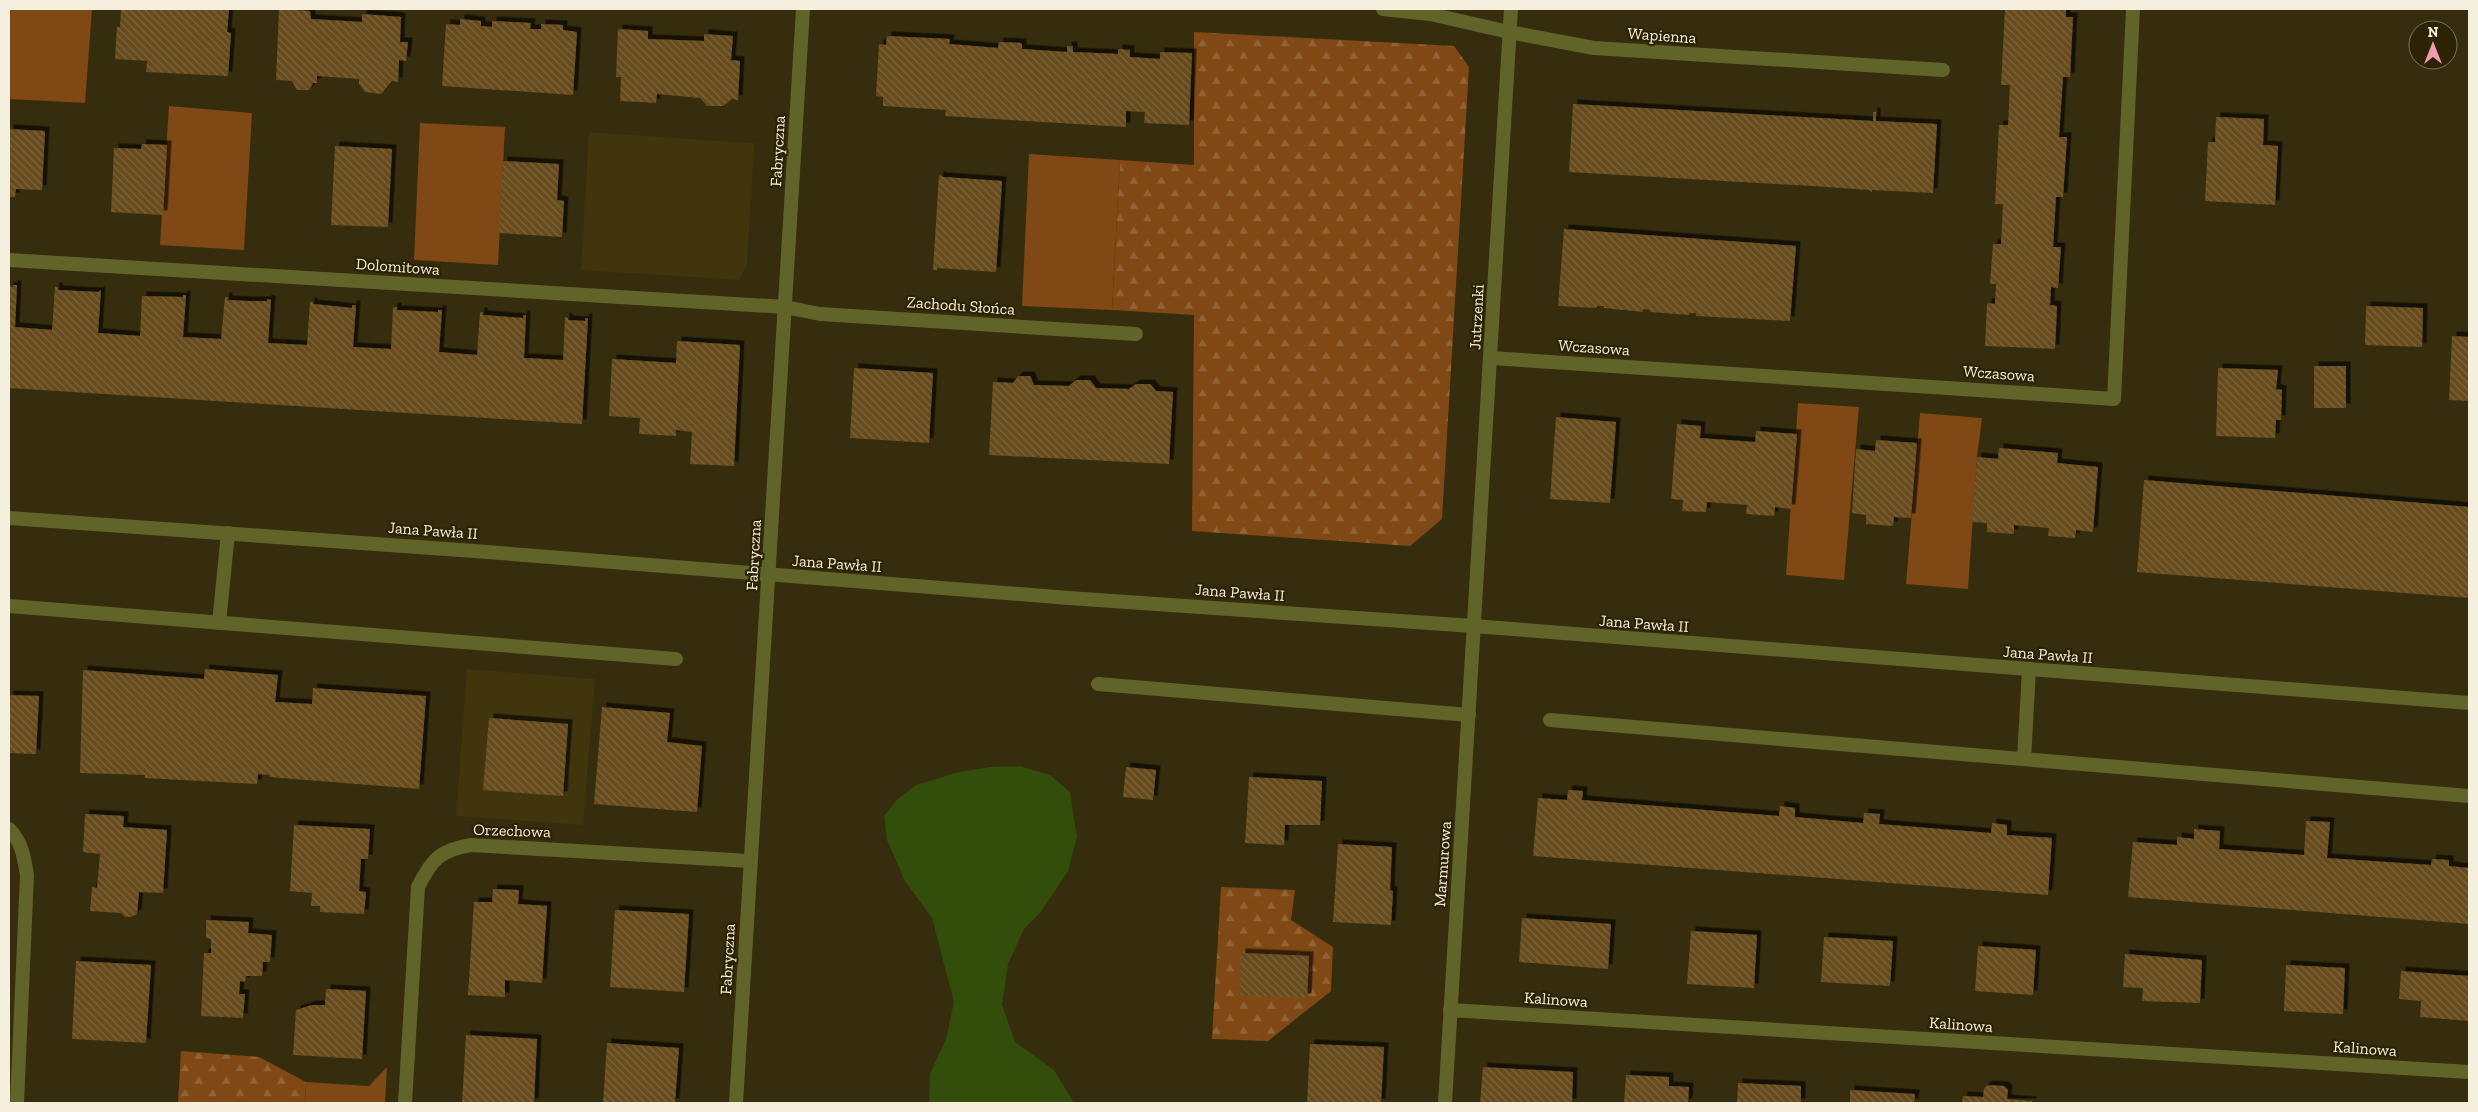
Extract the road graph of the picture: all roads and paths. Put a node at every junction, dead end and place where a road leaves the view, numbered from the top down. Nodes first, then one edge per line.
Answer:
1 (803, 9) edge
2 (1383, 9) edge
3 (1510, 9) edge
4 (2133, 9) edge
5 (1509, 32) junction
6 (1943, 70) dead end
7 (9, 260) edge
8 (785, 307) junction
9 (1136, 334) dead end
10 (1491, 358) junction
11 (9, 518) edge
12 (228, 533) junction
13 (770, 575) junction
14 (9, 606) edge
15 (219, 623) junction
16 (1473, 626) junction
17 (676, 658) dead end
18 (2029, 670) junction
19 (1098, 684) dead end
20 (2469, 703) edge
21 (1469, 714) junction
22 (1550, 720) dead end
23 (2024, 759) junction
24 (2469, 796) edge
25 (9, 829) edge
26 (750, 861) junction
27 (1450, 1010) junction
28 (2469, 1072) edge
29 (17, 1103) edge
30 (405, 1103) edge
31 (736, 1103) edge
32 (1445, 1103) edge

1 - 8 street, Fabryczna
2 - 5 street, Wapienna
3 - 5 street, Jutrzenki
4 - 10 street, Wczasowa
5 - 6 street, Wapienna
5 - 10 street, Jutrzenki
7 - 8 street, Dolomitowa
8 - 9 street, Zachodu Słońca
8 - 13 street, Fabryczna
10 - 16 street, Jutrzenki
11 - 12 street, Jana Pawła II
12 - 13 street, Jana Pawła II
12 - 15 street
13 - 16 street, Jana Pawła II
13 - 26 street, Fabryczna
14 - 15 street
15 - 17 street
16 - 18 street, Jana Pawła II
16 - 21 street, Marmurowa
18 - 20 street, Jana Pawła II
18 - 23 street
19 - 21 street
21 - 27 street, Marmurowa
22 - 23 street
23 - 24 street
25 - 29 street
26 - 30 street, Orzechowa
26 - 31 street, Fabryczna
27 - 28 street, Kalinowa
27 - 32 street, Marmurowa

